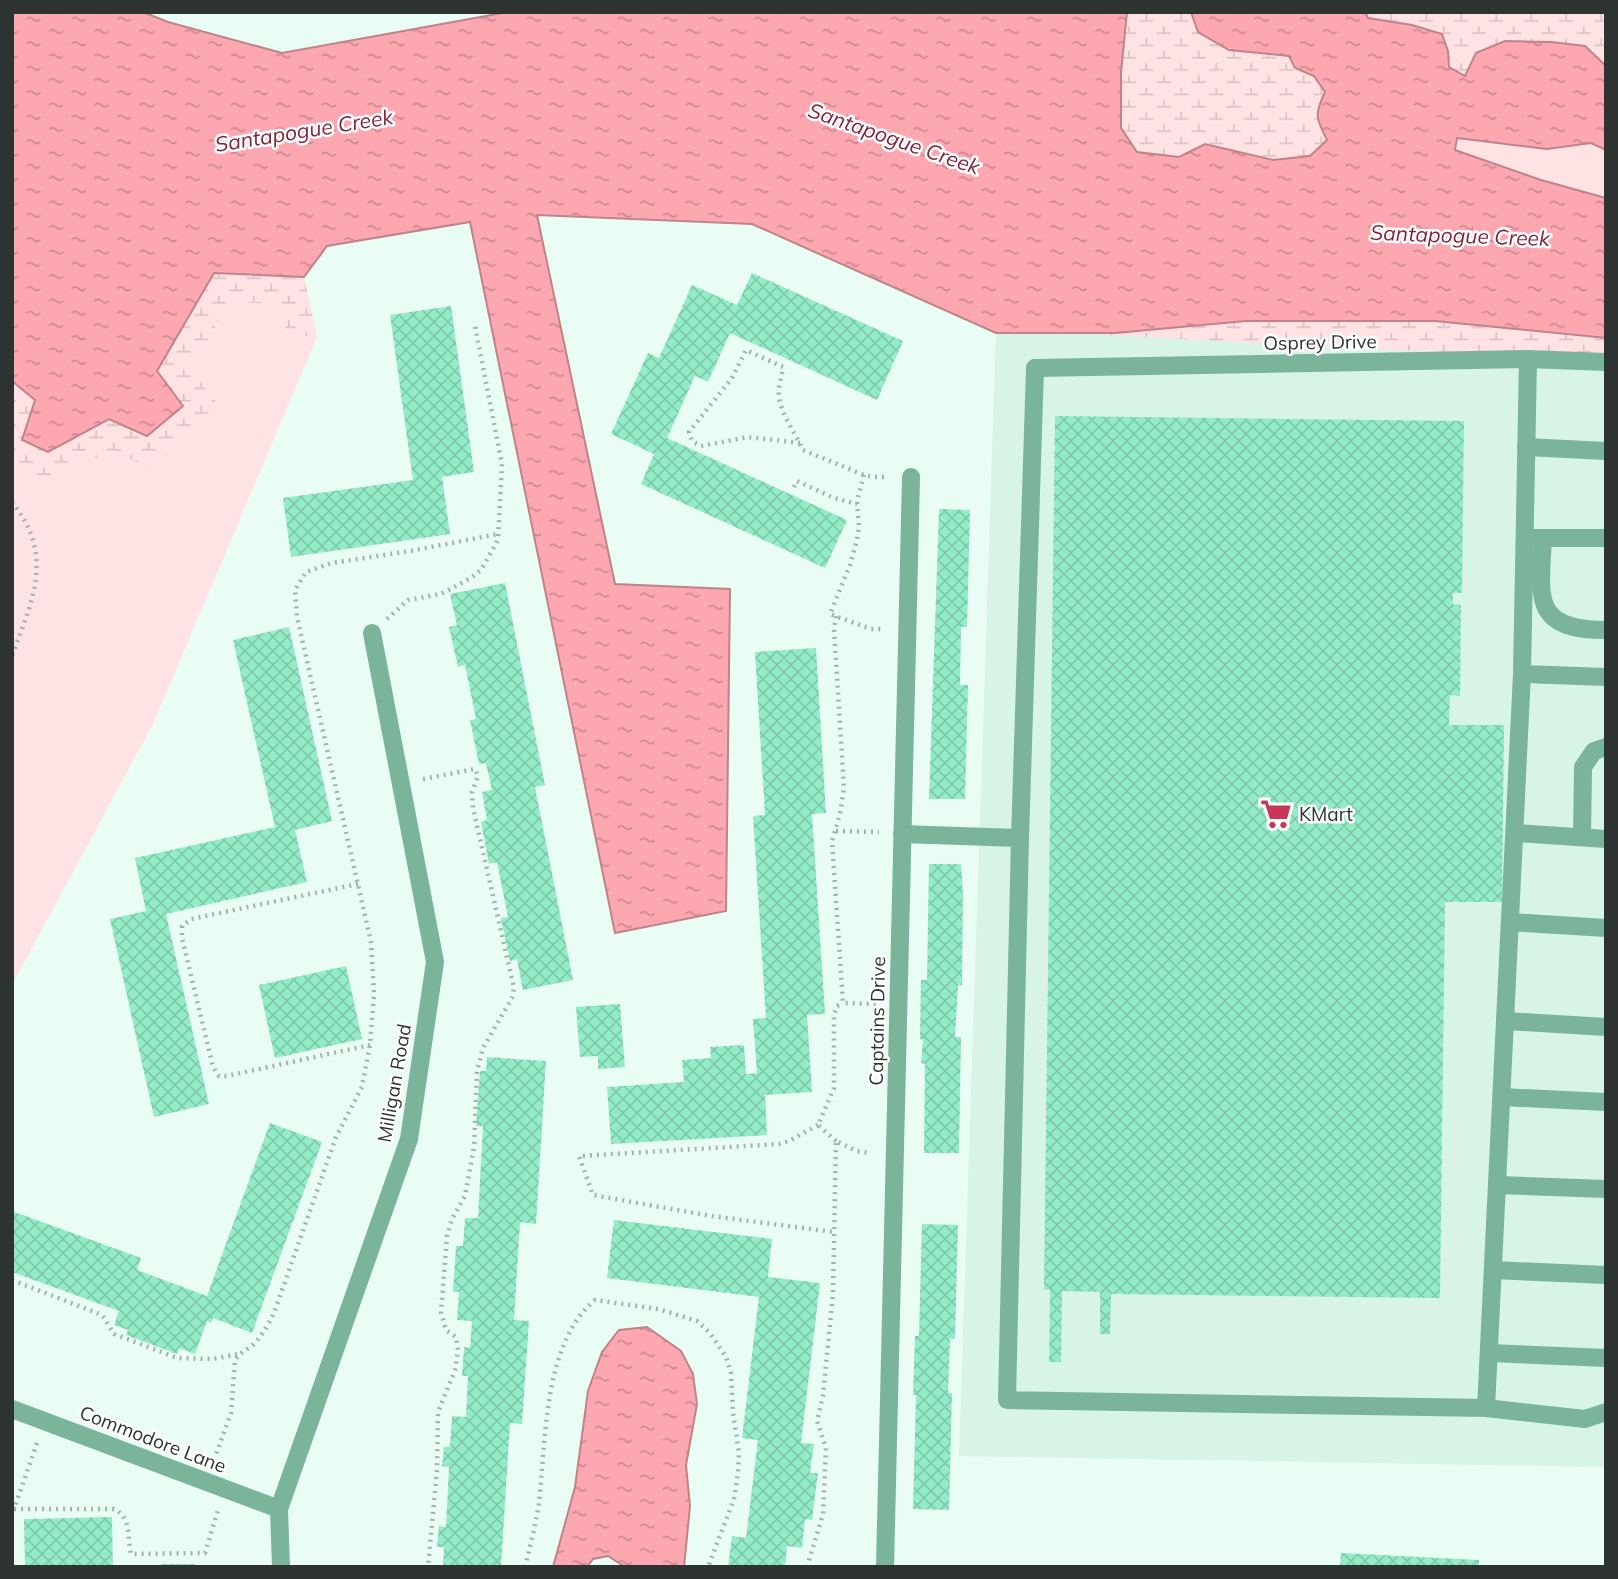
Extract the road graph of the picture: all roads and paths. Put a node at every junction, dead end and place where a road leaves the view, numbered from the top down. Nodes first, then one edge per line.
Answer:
1 (475, 326) dead end
2 (1528, 359) junction
3 (1606, 362) edge
4 (800, 443) junction
5 (1526, 447) junction
6 (1606, 451) edge
7 (864, 475) junction
8 (911, 477) joint
9 (794, 487) dead end
10 (12, 502) edge
11 (857, 504) junction
12 (498, 534) junction
13 (1534, 538) junction
14 (1606, 538) edge
15 (836, 616) junction
16 (907, 628) junction
17 (1606, 629) edge
18 (372, 633) joint
19 (12, 656) edge
20 (1522, 674) junction
21 (1606, 677) edge
22 (1606, 747) edge
23 (401, 783) junction
24 (836, 831) junction
25 (896, 833) junction
26 (1515, 833) junction
27 (1020, 838) junction
28 (1582, 838) junction
29 (1606, 839) edge
30 (358, 884) junction
31 (1510, 922) junction
32 (1606, 928) edge
33 (843, 1003) junction
34 (898, 1004) junction
35 (1506, 1021) junction
36 (1606, 1027) edge
37 (370, 1045) junction
38 (1502, 1097) junction
39 (1606, 1102) edge
40 (818, 1125) junction
41 (836, 1141) junction
42 (895, 1155) junction
43 (1498, 1185) junction
44 (1606, 1189) edge
45 (834, 1232) junction
46 (1493, 1270) junction
47 (1606, 1275) edge
48 (12, 1280) edge
49 (1489, 1353) junction
50 (238, 1354) junction
51 (1606, 1358) edge
52 (1486, 1408) junction
53 (12, 1409) edge
54 (1606, 1412) edge
55 (45, 1421) junction
56 (206, 1481) junction
57 (225, 1489) junction
58 (279, 1509) junction
59 (13, 1510) edge
60 (281, 1567) edge
61 (428, 1567) edge
62 (525, 1567) edge
63 (708, 1567) edge
64 (807, 1567) edge
65 (885, 1567) edge

1 - 12 path
2 - 3 street, Osprey Drive
2 - 5 street
2 - 27 street, Osprey Drive
4 - 4 path
4 - 7 path
5 - 6 street
5 - 13 street
7 - 8 path
7 - 11 path
8 - 16 street, Captains Drive
9 - 11 path
10 - 19 path
11 - 15 path
12 - 18 path
12 - 30 path
13 - 14 street
13 - 17 street
13 - 20 street
15 - 16 path
15 - 24 path
16 - 25 street, Captains Drive
18 - 23 street, Milligan Road
20 - 21 street
20 - 26 street
22 - 28 street
23 - 58 street, Milligan Road
23 - 61 path
24 - 25 path
24 - 33 path
25 - 27 street
25 - 34 street, Captains Drive
26 - 28 street
26 - 31 street
27 - 52 street
28 - 29 street
30 - 37 path
30 - 37 path
31 - 32 street
31 - 35 street
33 - 34 path
33 - 40 path
34 - 42 street, Captains Drive
35 - 36 street
35 - 38 street
37 - 50 path
38 - 39 street
38 - 43 street
40 - 41 path
40 - 45 path
41 - 42 path
41 - 45 path
42 - 65 street, Captains Drive
43 - 44 street
43 - 46 street
45 - 64 path
46 - 47 street
46 - 49 street
48 - 50 path
49 - 51 street
49 - 52 street
50 - 56 path
52 - 54 street
53 - 55 street, Commodore Lane
55 - 56 street, Commodore Lane
55 - 59 path
56 - 57 street, Commodore Lane
57 - 58 street, Commodore Lane
57 - 59 path
58 - 60 street, Milligan Road
62 - 63 path

